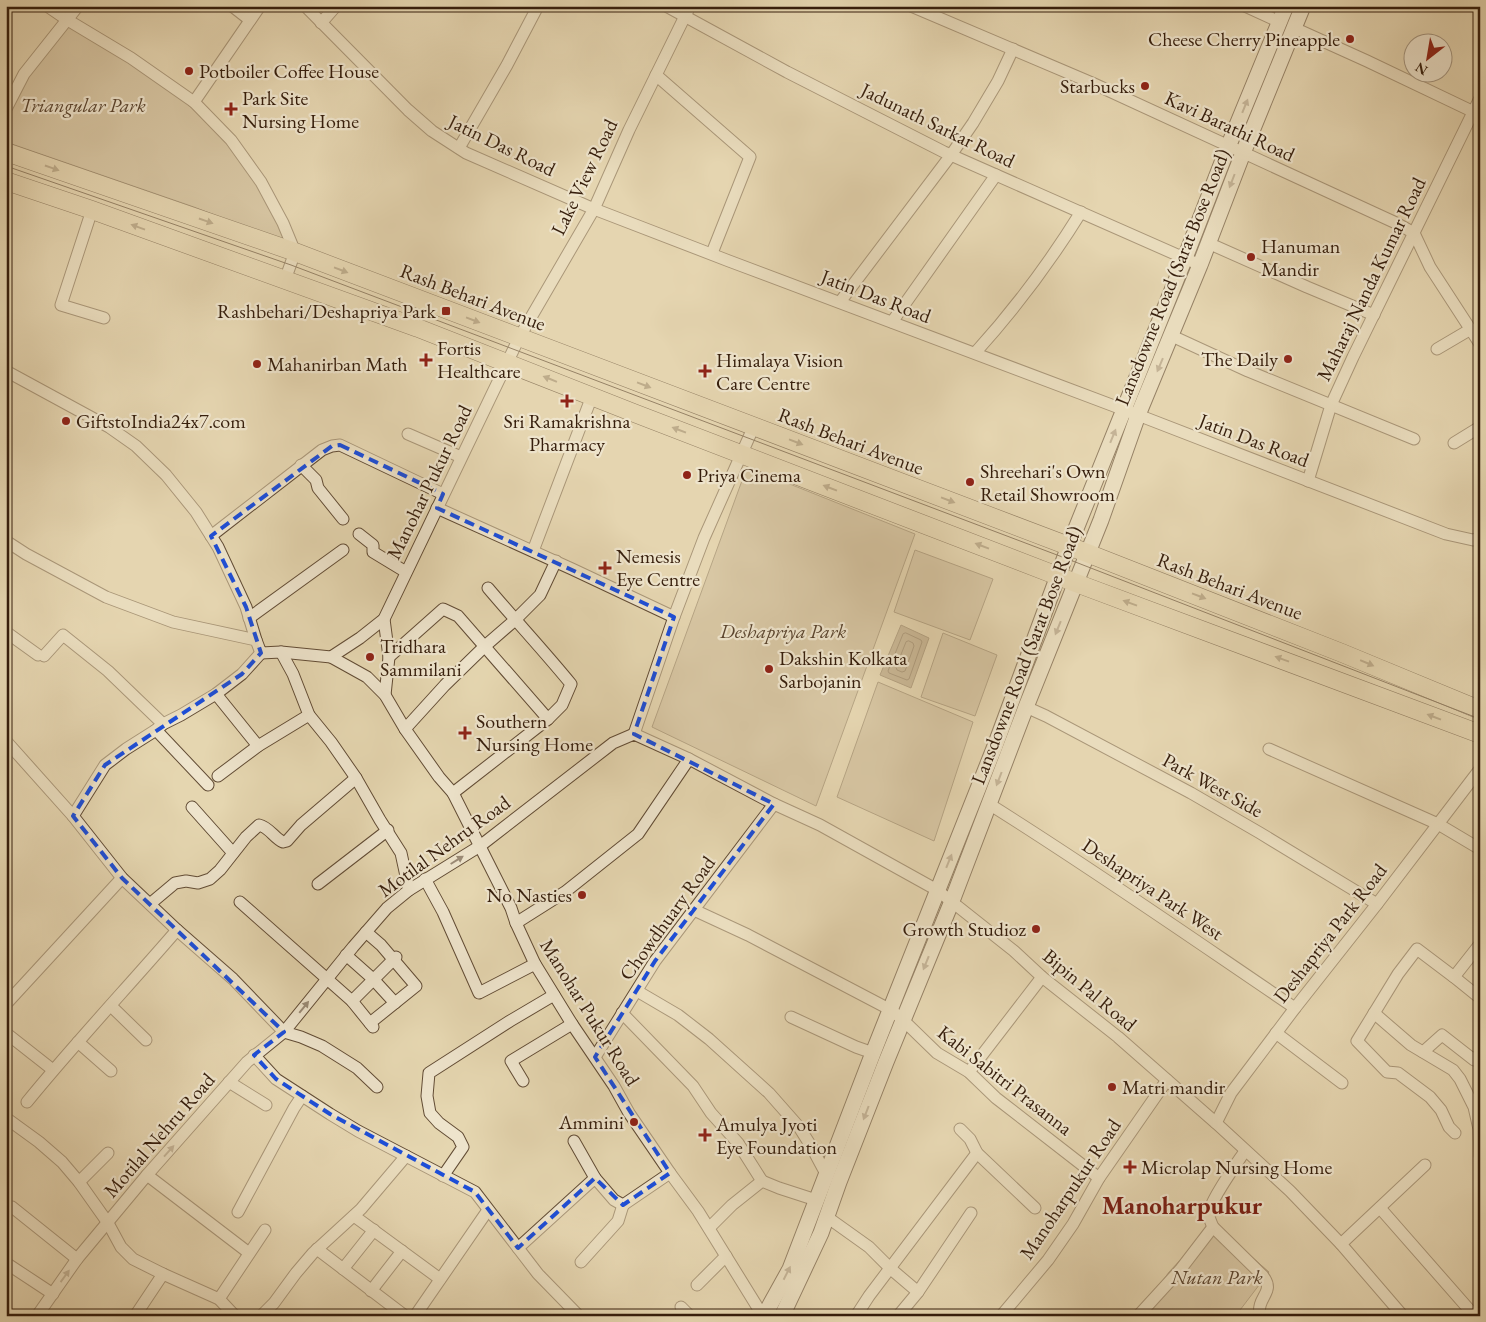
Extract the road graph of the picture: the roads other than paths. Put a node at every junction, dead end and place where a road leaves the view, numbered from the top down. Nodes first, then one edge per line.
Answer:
1 (47, 6) edge
2 (78, 6) edge
3 (232, 6) edge
4 (260, 6) edge
5 (305, 6) edge
6 (336, 6) edge
7 (538, 6) edge
8 (666, 6) edge
9 (911, 6) edge
10 (1245, 6) edge
11 (1286, 6) edge
12 (1303, 6) edge
13 (687, 11) edge
14 (66, 20) junction
15 (250, 20) junction
16 (321, 23) junction
17 (1287, 25) junction
18 (1013, 50) junction
19 (656, 75) junction
20 (1480, 98) edge
21 (194, 102) junction
22 (6, 109) edge
23 (1476, 113) edge
24 (1228, 147) junction
25 (459, 148) junction
26 (6, 152) edge
27 (1243, 153) junction
28 (951, 155) junction
29 (996, 175) junction
30 (6, 181) edge
31 (594, 209) junction
32 (92, 210) junction
33 (1081, 212) junction
34 (1414, 233) junction
35 (1208, 243) junction
36 (296, 252) junction
37 (712, 253) junction
38 (1185, 258) junction
39 (1200, 265) junction
40 (286, 280) junction
41 (840, 302) junction
42 (1374, 315) junction
43 (104, 318) dead end
44 (892, 322) junction
45 (1471, 330) junction
46 (1172, 336) junction
47 (519, 338) junction
48 (1480, 344) edge
49 (1437, 349) dead end
50 (975, 353) junction
51 (508, 362) junction
52 (6, 371) edge
53 (592, 396) junction
54 (1331, 405) junction
55 (1124, 410) junction
56 (1138, 415) junction
57 (754, 426) junction
58 (1480, 427) edge
59 (408, 434) dead end
60 (1414, 438) dead end
61 (1454, 442) dead end
62 (741, 454) junction
63 (461, 457) junction
64 (302, 465) junction
65 (1308, 481) junction
66 (443, 494) junction
67 (437, 508) junction
68 (343, 519) dead end
69 (359, 534) dead end
70 (211, 536) junction
71 (1480, 538) edge
72 (6, 541) edge
73 (1069, 546) junction
74 (342, 550) dead end
75 (533, 551) junction
76 (1087, 553) junction
77 (556, 562) junction
78 (406, 572) junction
79 (1058, 576) junction
80 (1076, 582) junction
81 (488, 588) dead end
82 (674, 617) junction
83 (249, 618) junction
84 (384, 618) junction
85 (515, 620) junction
86 (6, 632) edge
87 (256, 640) junction
88 (485, 646) junction
89 (281, 652) junction
90 (1342, 652) junction
91 (261, 653) junction
92 (331, 656) junction
93 (389, 657) junction
94 (1333, 678) junction
95 (216, 694) junction
96 (385, 695) junction
97 (1026, 708) junction
98 (1480, 710) edge
99 (309, 715) junction
100 (548, 719) junction
101 (159, 727) junction
102 (405, 729) junction
103 (634, 734) junction
104 (1480, 734) edge
105 (6, 741) edge
106 (258, 746) junction
107 (1269, 749) dead end
108 (690, 759) junction
109 (1480, 769) edge
110 (218, 776) dead end
111 (356, 778) junction
112 (208, 785) dead end
113 (453, 793) junction
114 (774, 804) junction
115 (989, 804) junction
116 (192, 807) dead end
117 (73, 816) junction
118 (1438, 824) junction
119 (388, 830) junction
120 (480, 846) junction
121 (1480, 849) edge
122 (233, 853) junction
123 (122, 878) junction
124 (425, 880) junction
125 (318, 884) dead end
126 (409, 890) junction
127 (937, 890) junction
128 (952, 901) junction
129 (240, 902) dead end
130 (150, 904) junction
131 (1377, 904) junction
132 (694, 910) junction
133 (516, 923) junction
134 (176, 930) junction
135 (366, 932) junction
136 (1480, 944) edge
137 (346, 955) junction
138 (395, 959) junction
139 (535, 964) junction
140 (1454, 976) junction
141 (1042, 977) junction
142 (326, 979) junction
143 (373, 979) junction
144 (637, 991) junction
145 (554, 995) junction
146 (1480, 998) edge
147 (352, 1001) junction
148 (395, 1003) junction
149 (6, 1004) edge
150 (111, 1006) junction
151 (1295, 1008) junction
152 (891, 1010) junction
153 (622, 1013) junction
154 (1374, 1014) junction
155 (792, 1017) dead end
156 (904, 1020) junction
157 (572, 1024) junction
158 (284, 1032) junction
159 (6, 1033) edge
160 (1276, 1033) junction
161 (146, 1040) dead end
162 (78, 1042) junction
163 (1423, 1052) junction
164 (873, 1054) junction
165 (1480, 1054) edge
166 (254, 1055) junction
167 (595, 1057) junction
168 (53, 1070) junction
169 (111, 1071) dead end
170 (969, 1072) junction
171 (1167, 1080) junction
172 (523, 1081) dead end
173 (229, 1082) junction
174 (1342, 1084) dead end
175 (377, 1087) dead end
176 (302, 1096) junction
177 (27, 1102) dead end
178 (266, 1106) dead end
179 (6, 1118) edge
180 (1216, 1123) junction
181 (960, 1129) dead end
182 (1455, 1133) dead end
183 (574, 1141) dead end
184 (1245, 1151) junction
185 (108, 1153) dead end
186 (977, 1153) junction
187 (406, 1156) junction
188 (1480, 1156) edge
189 (1425, 1165) dead end
190 (670, 1172) junction
191 (826, 1174) junction
192 (147, 1175) junction
193 (443, 1176) junction
194 (595, 1178) junction
195 (1099, 1178) junction
196 (762, 1181) junction
197 (80, 1182) junction
198 (816, 1200) junction
199 (623, 1205) junction
200 (12, 1207) dead end
201 (1034, 1208) dead end
202 (1380, 1208) junction
203 (488, 1210) junction
204 (238, 1212) dead end
205 (970, 1213) dead end
206 (354, 1216) junction
207 (827, 1217) junction
208 (108, 1223) junction
209 (1213, 1227) junction
210 (709, 1228) junction
211 (265, 1230) dead end
212 (374, 1230) junction
213 (1342, 1244) junction
214 (518, 1248) junction
215 (317, 1249) junction
216 (402, 1251) junction
217 (249, 1253) junction
218 (726, 1256) junction
219 (77, 1259) junction
220 (580, 1262) dead end
221 (6, 1263) edge
222 (343, 1269) junction
223 (891, 1269) junction
224 (163, 1274) junction
225 (440, 1280) junction
226 (697, 1285) dead end
227 (372, 1291) junction
228 (918, 1292) junction
229 (52, 1294) junction
230 (219, 1299) junction
231 (681, 1307) dead end
232 (1474, 1312) edge
233 (37, 1316) edge
234 (135, 1316) edge
235 (235, 1316) edge
236 (261, 1316) edge
237 (405, 1316) edge
238 (416, 1316) edge
239 (579, 1316) edge
240 (690, 1316) edge
241 (763, 1316) edge
242 (782, 1316) edge
243 (856, 1316) edge
244 (898, 1316) edge
245 (1001, 1316) edge
246 (1138, 1316) edge
247 (1260, 1316) edge
248 (1403, 1316) edge

1 - 14 street
2 - 14 street
3 - 15 street
4 - 15 street
5 - 16 street, Jatin Das Road
6 - 16 street
7 - 25 street
8 - 13 street, Jadunath Sarkar Road
9 - 18 street, Kavi Barathi Road
10 - 17 street
11 - 17 main road
12 - 17 main road, Lansdowne Road (Sarat Bose Road)
13 - 19 street, Lake View Road
13 - 28 street, Jadunath Sarkar Road
14 - 21 street
14 - 22 street
15 - 21 street
16 - 25 street, Jatin Das Road
17 - 23 street
24 -> 17 main road, Lansdowne Road (Sarat Bose Road)
17 - 27 main road, Lansdowne Road (Sarat Bose Road)
18 - 24 street, Kavi Barathi Road
18 - 28 street
19 - 31 street, Lake View Road
19 - 37 street
20 - 23 street, Maharaj Nanda Kumar Road
21 - 36 street
23 - 34 street, Maharaj Nanda Kumar Road
24 - 27 street, Kavi Barathi Road
24 - 38 main road, Lansdowne Road (Sarat Bose Road)
25 - 31 street, Jatin Das Road
26 -> 36 main road, Rash Behari Avenue
27 - 34 street, Kavi Barathi Road
27 -> 35 main road, Lansdowne Road (Sarat Bose Road)
28 - 29 street, Jadunath Sarkar Road
28 - 41 street
29 - 33 street, Jadunath Sarkar Road
29 - 44 street
30 - 32 main road
31 - 37 street, Jatin Das Road
31 - 47 street, Lake View Road
40 -> 32 main road
32 - 43 street
33 - 38 street, Jadunath Sarkar Road
33 - 50 street
34 - 42 street, Maharaj Nanda Kumar Road
34 - 45 street
35 - 39 main road, Lansdowne Road (Sarat Bose Road)
35 - 42 street
36 - 40 street
36 -> 47 main road, Rash Behari Avenue
37 - 41 street, Jatin Das Road
38 - 39 street, Jadunath Sarkar Road
38 - 55 main road, Lansdowne Road (Sarat Bose Road)
39 - 46 main road, Lansdowne Road (Sarat Bose Road)
40 - 51 main road
41 - 44 street, Jatin Das Road
42 - 54 street, Maharaj Nanda Kumar Road
44 - 50 street, Jatin Das Road
45 - 48 street
45 - 49 street
46 - 54 street
46 -> 56 main road, Lansdowne Road (Sarat Bose Road)
47 - 51 street, Lake View Road
47 -> 57 main road, Rash Behari Avenue
50 - 55 street, Jatin Das Road
53 -> 51 main road
51 - 63 street, Manohar Pukur Road
52 - 70 street
62 -> 53 main road
53 - 75 street
54 - 60 street
54 - 65 street, Maharaj Nanda Kumar Road
55 - 56 street, Jatin Das Road
73 -> 55 main road, Lansdowne Road (Sarat Bose Road)
56 - 65 street, Jatin Das Road
56 - 76 main road, Lansdowne Road (Sarat Bose Road)
57 - 62 street
57 -> 73 main road, Rash Behari Avenue
58 - 61 street
59 - 63 street
79 -> 62 main road
62 - 82 street
63 - 66 street, Manohar Pukur Road
64 - 66 street
64 - 68 street
64 - 70 street
65 - 71 street, Jatin Das Road
66 - 67 street, Manohar Pukur Road
67 - 75 street
67 - 78 street, Manohar Pukur Road
69 - 78 street
70 - 83 street
72 - 87 street
73 - 76 main road, Rash Behari Avenue
73 - 79 main road, Lansdowne Road (Sarat Bose Road)
74 - 83 street
75 - 77 street
76 - 80 main road, Lansdowne Road (Sarat Bose Road)
76 -> 90 main road, Rash Behari Avenue
77 - 82 street
77 - 85 street
78 - 84 street, Manohar Pukur Road
79 - 80 main road
127 -> 79 main road, Lansdowne Road (Sarat Bose Road)
94 -> 80 main road
80 -> 97 main road, Lansdowne Road (Sarat Bose Road)
81 - 85 street
82 - 103 street
83 - 87 street
84 - 92 street
84 - 93 street
85 - 88 street
85 - 100 street
86 - 101 street
87 - 91 street
88 - 93 street
88 - 100 street
88 - 102 street
89 - 91 street
89 - 92 street
89 - 99 street
90 - 94 main road
90 -> 98 main road, Rash Behari Avenue
91 - 95 street
92 - 96 street, Manohar Pukur Road
93 - 96 street
104 -> 94 main road
95 - 101 street
95 - 106 street
96 - 102 street, Manohar Pukur Road
97 -> 115 main road, Lansdowne Road (Sarat Bose Road)
97 - 131 street, Park West Side
99 - 106 street
99 - 111 street
100 - 113 street
101 - 112 street
101 - 117 street
102 - 113 street, Manohar Pukur Road
103 - 108 street
103 - 120 street, Motilal Nehru Road
105 - 117 street
106 - 110 street
107 - 118 street
108 - 114 street
108 - 133 street
109 - 118 street, Deshapriya Park Road
111 - 119 street
111 - 122 street
113 - 120 street, Manohar Pukur Road
114 - 127 street
114 - 132 street, Chowdhuary Road
115 - 128 main road, Lansdowne Road (Sarat Bose Road)
115 - 151 street, Deshapriya Park West
116 - 122 street
117 - 123 street
118 - 121 street
118 - 131 street, Deshapriya Park Road
119 - 125 street
119 - 126 street
124 -> 120 street, Motilal Nehru Road
120 - 133 street, Manohar Pukur Road
122 - 130 street
123 - 130 street
123 - 149 street
124 - 126 street, Motilal Nehru Road
124 - 139 street
126 - 135 street, Motilal Nehru Road
127 - 128 street, Bipin Pal Road
127 - 152 main road, Lansdowne Road (Sarat Bose Road)
128 - 141 street, Bipin Pal Road
128 -> 156 main road, Lansdowne Road (Sarat Bose Road)
129 - 142 street
130 - 134 street
131 - 151 street, Deshapriya Park Road
132 - 144 street, Chowdhuary Road
132 - 152 street, Kabi Sabitri Prasanna
133 - 139 street, Manohar Pukur Road
134 - 150 street
134 - 158 street
135 - 137 street, Motilal Nehru Road
135 - 138 street
136 - 140 street
137 - 142 street, Motilal Nehru Road
137 - 143 street
138 - 143 street
138 - 148 street
139 - 145 street, Manohar Pukur Road
140 - 146 street
140 - 154 street
141 - 170 street
141 - 171 street, Bipin Pal Road
142 - 147 street
158 -> 142 street, Motilal Nehru Road
143 - 147 street
143 - 148 street
144 - 153 street, Chowdhuary Road
144 - 191 street
145 - 157 street, Manohar Pukur Road
145 - 193 street
147 - 148 street
150 - 161 street
150 - 162 street
151 - 160 street, Deshapriya Park Road
152 - 156 street, Kabi Sabitri Prasanna
152 - 164 main road, Lansdowne Road (Sarat Bose Road)
153 - 167 street, Chowdhuary Road
153 - 196 street
154 - 163 street
154 - 182 street
155 - 164 street
156 - 170 street, Kabi Sabitri Prasanna
156 -> 207 main road, Lansdowne Road (Sarat Bose Road)
157 - 167 street, Manohar Pukur Road
157 - 172 street
158 - 166 street, Motilal Nehru Road
158 - 175 street
159 - 168 street
160 - 174 street
160 - 180 street, Deshapriya Park Road
162 - 168 street
162 - 169 street
163 - 165 street
163 - 188 street
164 - 191 main road, Lansdowne Road (Sarat Bose Road)
166 - 173 street, Motilal Nehru Road
166 - 176 street
167 - 190 street, Manohar Pukur Road
168 - 177 street
170 - 195 street, Kabi Sabitri Prasanna
171 - 180 street, Bipin Pal Road
171 - 195 street, Manoharpukur Road
173 - 178 street
192 -> 173 street, Motilal Nehru Road
176 - 187 street
176 - 204 street
179 - 197 street
180 - 184 street, Bipin Pal Road
181 - 186 street
183 - 194 street
184 - 209 street
184 - 213 street, Bipin Pal Road
185 - 197 street
186 - 201 street
186 - 223 street
187 - 193 street
187 - 206 street
189 - 202 street
190 - 199 street
190 - 210 street, Manohar Pukur Road
191 - 198 main road, Lansdowne Road (Sarat Bose Road)
192 - 208 street, Motilal Nehru Road
192 - 217 street
193 - 203 street
194 - 199 street
194 - 214 street
195 - 245 street, Manoharpukur Road
196 - 198 street
196 - 210 street
197 - 208 street
241 -> 198 main road, Lansdowne Road (Sarat Bose Road)
199 - 220 street
200 - 219 street
202 - 213 street
202 - 232 street
203 - 214 street
203 - 225 street
205 - 228 street
206 - 212 street
206 - 215 street
207 - 223 street
207 - 242 main road, Lansdowne Road (Sarat Bose Road)
208 - 219 street, Motilal Nehru Road
208 - 224 street
209 - 246 street
209 - 247 street
210 - 218 street, Manohar Pukur Road
211 - 217 street
212 - 216 street
212 - 222 street
213 - 248 street, Bipin Pal Road
214 - 239 street
215 - 222 street
215 - 236 street
216 - 225 street
216 - 227 street
217 - 230 street
218 - 226 street
218 - 241 street, Manohar Pukur Road
229 -> 219 street, Motilal Nehru Road
221 - 229 street
222 - 227 street
223 - 228 street
223 - 243 street
224 - 230 street
224 - 234 street
225 - 238 street
227 - 237 street
228 - 244 street
229 - 233 street, Motilal Nehru Road
230 - 235 street
231 - 240 street

